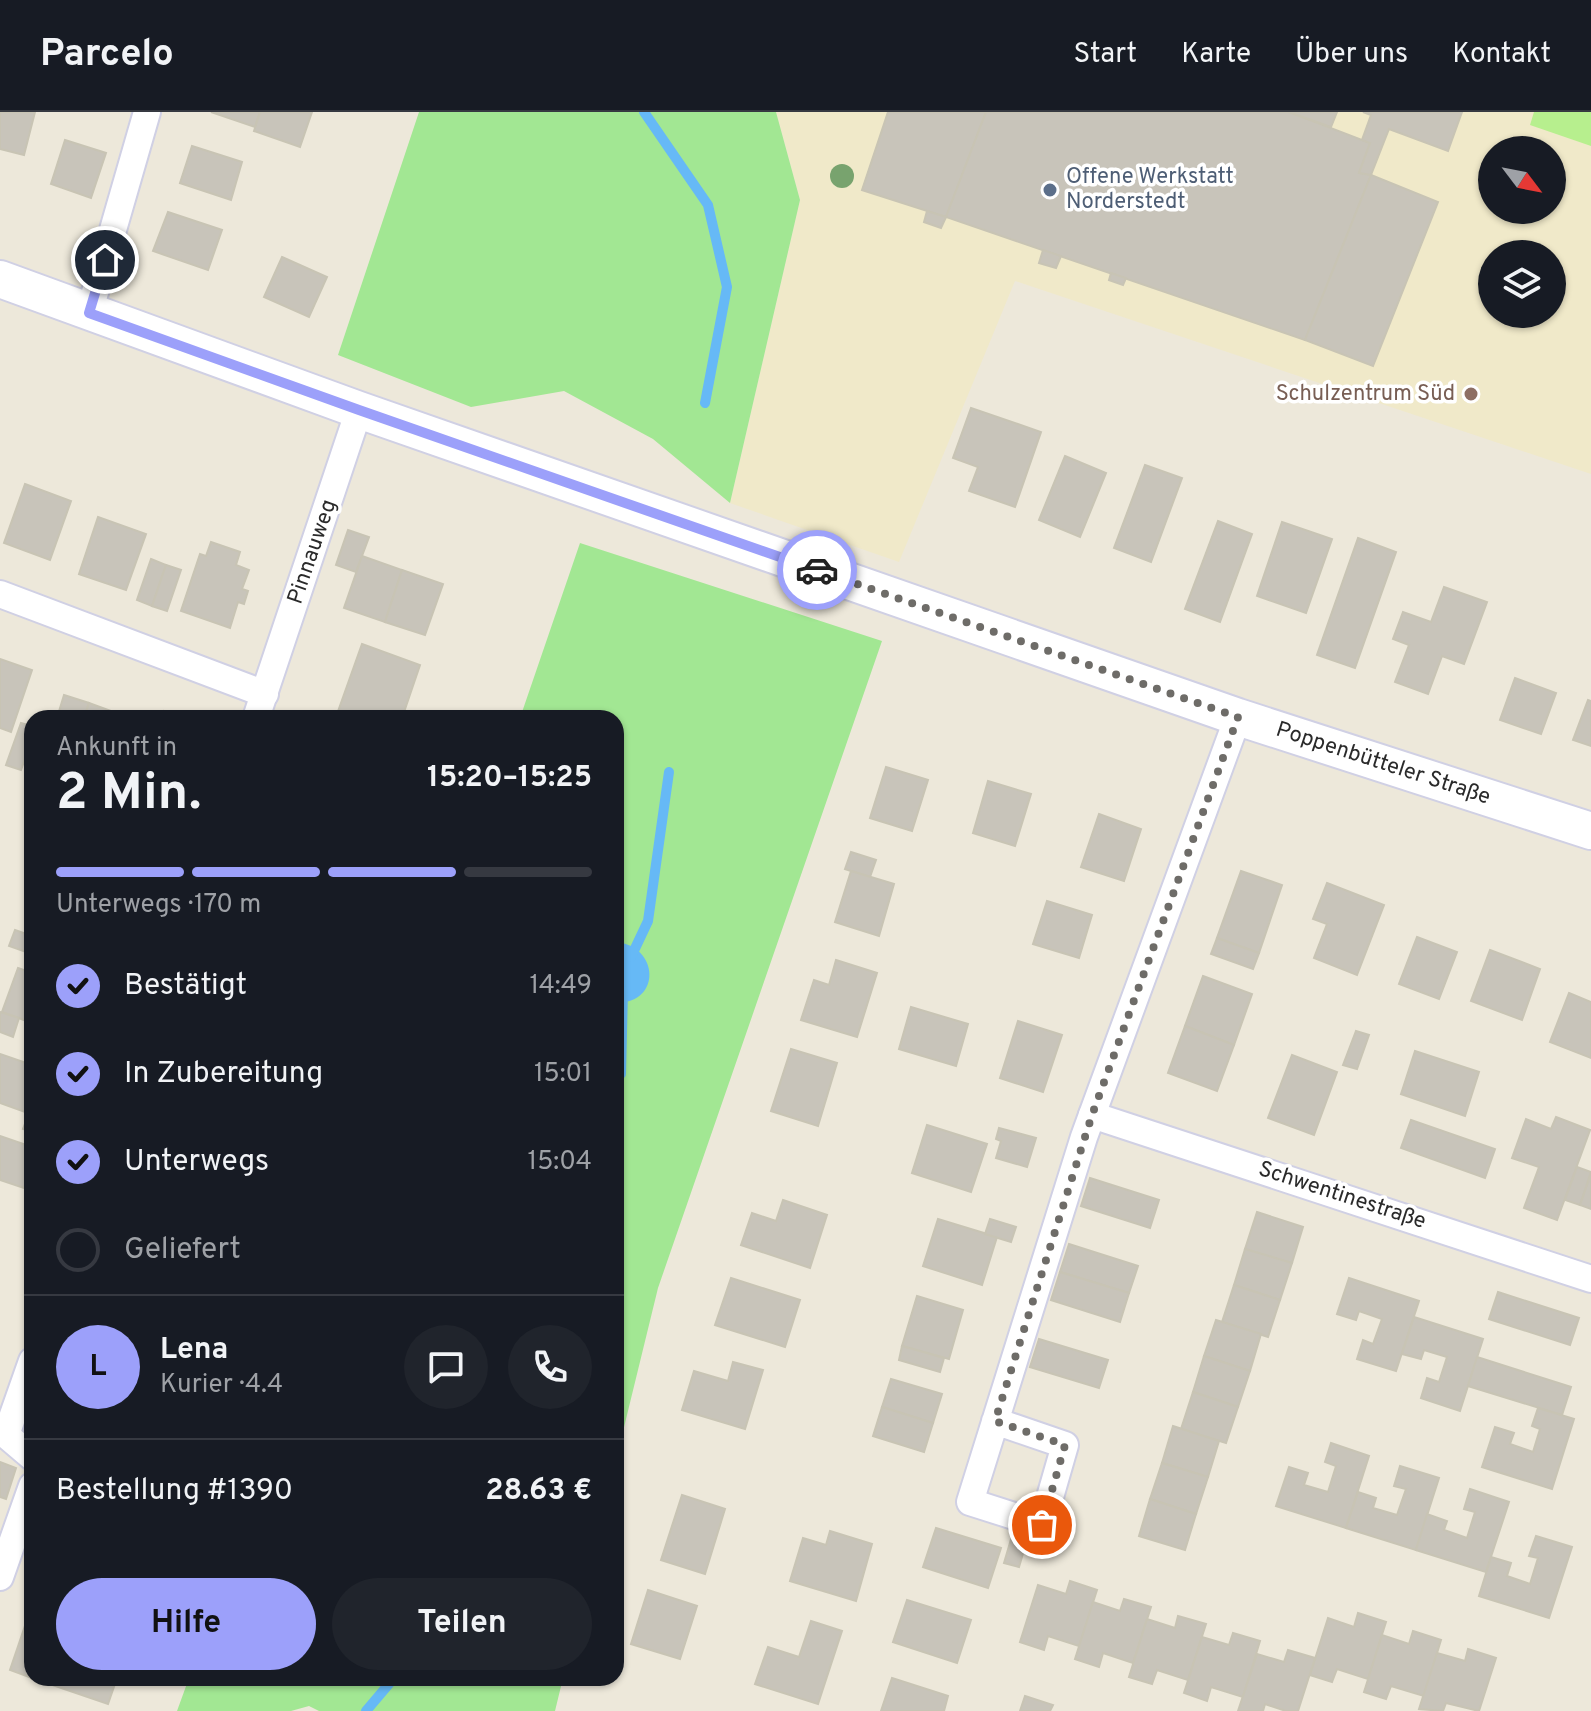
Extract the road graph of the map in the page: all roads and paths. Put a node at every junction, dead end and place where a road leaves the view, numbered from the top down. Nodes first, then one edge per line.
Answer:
1 (147, 112) edge
2 (0, 279) edge
3 (89, 313) junction
4 (359, 410) junction
5 (0, 594) edge
6 (260, 706) edge
7 (1238, 717) junction
8 (1591, 831) edge
9 (1092, 1115) junction
10 (1591, 1279) edge
11 (24, 1381) edge
12 (995, 1421) dead end
13 (3, 1435) edge
14 (24, 1451) edge
15 (24, 1509) edge
16 (0, 1577) edge

1 - 3 street
2 - 3 main road, Poppenbütteler Straße
3 - 4 main road, Poppenbütteler Straße
4 - 6 street, Pinnauweg
4 - 7 main road, Poppenbütteler Straße
5 - 6 street, Pinnauweg
7 - 8 main road, Poppenbütteler Straße
7 - 9 street
9 - 10 street, Schwentinestraße
9 - 12 street
11 - 13 street
13 - 14 street
15 - 16 street

